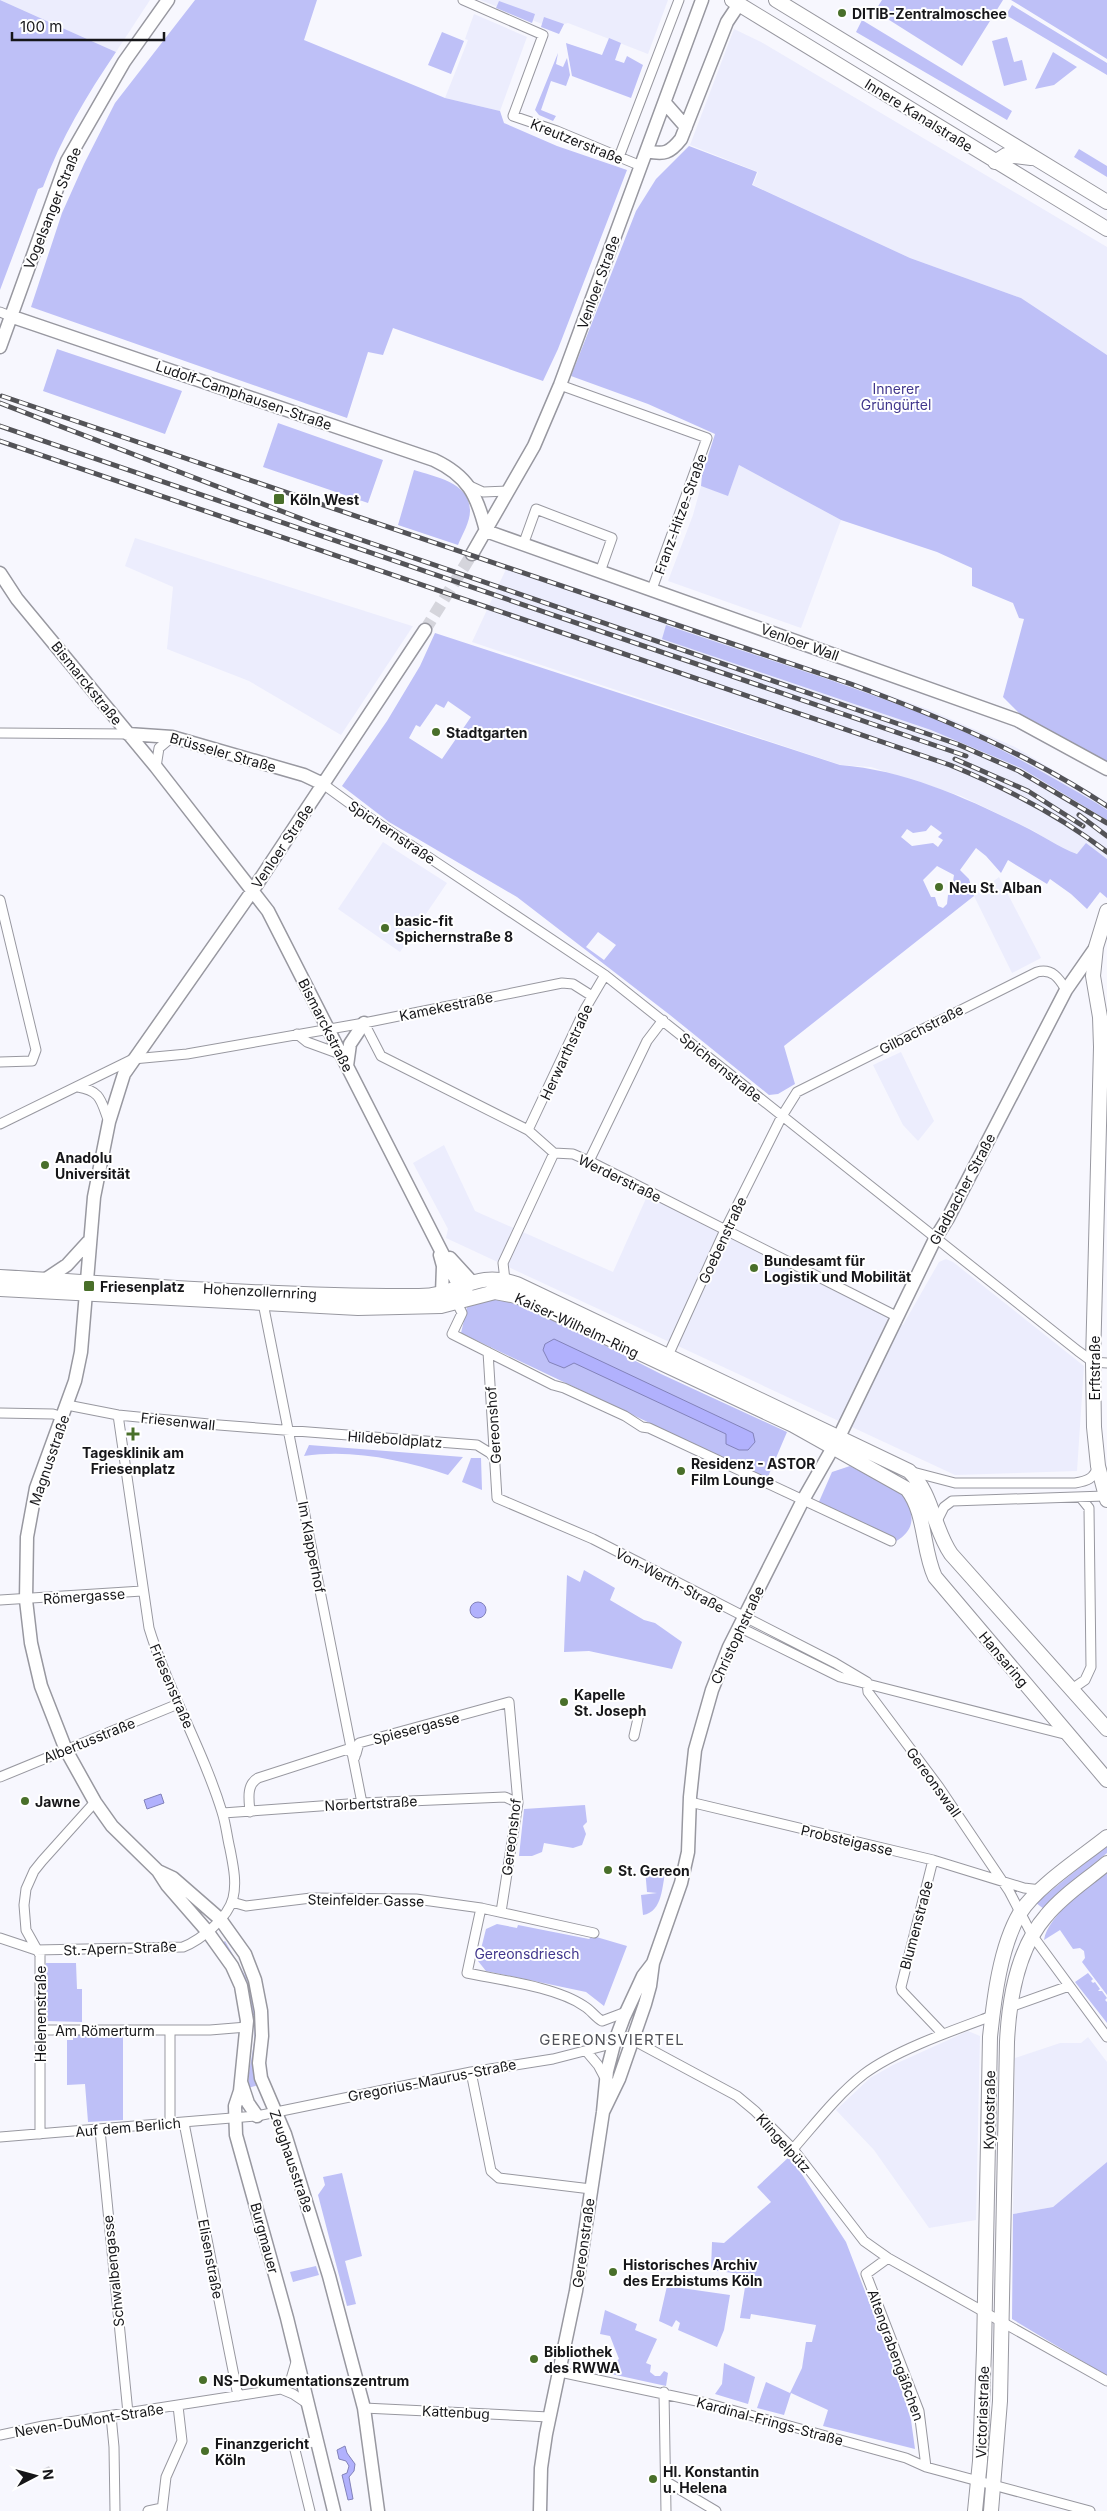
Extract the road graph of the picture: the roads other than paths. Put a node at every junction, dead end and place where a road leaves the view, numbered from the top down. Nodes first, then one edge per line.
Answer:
1 (168, 0) edge
2 (463, 0) edge
3 (679, 0) edge
4 (702, 0) edge
5 (776, 0) edge
6 (735, 2) edge
7 (664, 103) junction
8 (686, 127) junction
9 (647, 151) junction
10 (619, 156) junction
11 (1039, 160) junction
12 (995, 162) junction
13 (641, 166) junction
14 (1107, 202) edge
15 (1107, 229) edge
16 (5, 314) edge
17 (0, 348) edge
18 (560, 385) junction
19 (470, 486) junction
20 (508, 491) junction
21 (486, 531) junction
22 (523, 546) junction
23 (472, 554) tunnel mouth
24 (600, 572) junction
25 (0, 573) edge
26 (0, 581) edge
27 (652, 589) junction
28 (17, 599) junction
29 (425, 630) tunnel mouth
30 (0, 733) edge
31 (128, 734) junction
32 (172, 736) junction
33 (156, 767) junction
34 (1107, 769) edge
35 (323, 784) junction
36 (253, 890) junction
37 (0, 900) edge
38 (1107, 911) edge
39 (1096, 947) junction
40 (605, 975) junction
41 (1066, 990) junction
42 (592, 996) junction
43 (663, 1020) junction
44 (364, 1023) junction
45 (328, 1029) junction
46 (297, 1034) junction
47 (340, 1054) junction
48 (133, 1059) junction
49 (0, 1062) edge
50 (347, 1066) junction
51 (78, 1088) junction
52 (782, 1116) junction
53 (109, 1122) junction
54 (0, 1124) edge
55 (528, 1130) junction
56 (554, 1154) junction
57 (589, 1161) junction
58 (725, 1230) junction
59 (935, 1239) junction
60 (436, 1241) junction
61 (88, 1242) junction
62 (0, 1277) edge
63 (46, 1279) junction
64 (505, 1280) junction
65 (465, 1284) junction
66 (86, 1287) junction
67 (0, 1289) edge
68 (442, 1294) junction
69 (261, 1297) junction
70 (472, 1297) junction
71 (457, 1303) junction
72 (896, 1316) junction
73 (488, 1352) junction
74 (666, 1361) junction
75 (1093, 1362) junction
76 (1107, 1363) edge
77 (67, 1405) junction
78 (0, 1412) edge
79 (118, 1415) junction
80 (63, 1417) junction
81 (289, 1431) junction
82 (835, 1443) junction
83 (495, 1460) junction
84 (1098, 1466) junction
85 (909, 1471) junction
86 (497, 1498) joint
87 (1081, 1498) junction
88 (1106, 1498) edge
89 (802, 1500) junction
90 (936, 1524) junction
91 (921, 1527) joint
92 (891, 1541) dead end
93 (142, 1591) junction
94 (0, 1600) edge
95 (26, 1600) junction
96 (742, 1623) junction
97 (866, 1682) junction
98 (1072, 1689) junction
99 (509, 1702) joint
100 (178, 1704) junction
101 (639, 1714) dead end
102 (1107, 1729) edge
103 (1068, 1735) junction
104 (634, 1736) dead end
105 (66, 1750) junction
106 (355, 1757) junction
107 (1091, 1761) junction
108 (1107, 1774) edge
109 (0, 1777) edge
110 (1107, 1780) edge
111 (95, 1802) junction
112 (518, 1802) junction
113 (690, 1802) junction
114 (362, 1803) junction
115 (250, 1812) junction
116 (223, 1813) junction
117 (1107, 1837) edge
118 (933, 1860) junction
119 (1107, 1863) edge
120 (158, 1871) junction
121 (1002, 1881) junction
122 (1041, 1890) junction
123 (232, 1902) junction
124 (481, 1908) junction
125 (501, 1912) junction
126 (1020, 1913) junction
127 (220, 1919) junction
128 (207, 1931) junction
129 (594, 1933) dead end
130 (1032, 1935) junction
131 (0, 1938) edge
132 (36, 1950) junction
133 (653, 1963) junction
134 (1069, 1986) junction
135 (1010, 2007) junction
136 (626, 2012) junction
137 (992, 2016) junction
138 (247, 2026) junction
139 (40, 2030) junction
140 (170, 2030) junction
141 (943, 2034) junction
142 (1107, 2037) edge
143 (631, 2039) junction
144 (614, 2044) junction
145 (587, 2052) junction
146 (471, 2072) junction
147 (606, 2080) junction
148 (241, 2082) junction
149 (277, 2112) junction
150 (603, 2112) junction
151 (256, 2116) junction
152 (234, 2119) junction
153 (184, 2123) junction
154 (170, 2124) junction
155 (100, 2130) junction
156 (40, 2134) junction
157 (0, 2137) edge
158 (793, 2149) junction
159 (590, 2189) junction
160 (888, 2258) junction
161 (985, 2312) junction
162 (1001, 2322) junction
163 (296, 2357) junction
164 (560, 2372) junction
165 (1107, 2381) edge
166 (281, 2389) junction
167 (664, 2392) junction
168 (238, 2396) junction
169 (308, 2404) junction
170 (178, 2406) junction
171 (364, 2408) junction
172 (128, 2413) junction
173 (111, 2416) junction
174 (549, 2417) junction
175 (0, 2435) edge
176 (317, 2441) junction
177 (926, 2467) junction
178 (978, 2480) junction
179 (667, 2482) junction
180 (994, 2484) junction
181 (162, 2509) edge
182 (115, 2511) edge
183 (148, 2511) edge
184 (310, 2511) edge
185 (334, 2511) edge
186 (378, 2511) edge
187 (540, 2511) edge
188 (666, 2511) edge
189 (716, 2511) edge
190 (975, 2511) edge
191 (991, 2511) edge
192 (1090, 2511) edge

1 - 16 street, Vogelsanger Straße
2 - 10 street, Kreutzerstraße
3 - 10 street
4 - 7 street, Venloer Straße
5 - 11 main road, Innere Kanalstraße
6 - 8 street
6 - 12 main road, Innere Kanalstraße
7 - 8 street
7 - 9 street, Venloer Straße
8 - 9 street
9 - 13 street, Venloer Straße
10 - 13 street, Kreutzerstraße
11 - 12 main road
11 - 14 main road, Innere Kanalstraße
12 - 15 main road, Innere Kanalstraße
13 - 18 street, Venloer Straße
16 - 17 street, Vogelsanger Straße
16 - 19 street, Ludolf-Camphausen-Straße
18 - 20 street, Venloer Straße
18 - 27 street, Franz-Hitze-Straße
19 - 20 street
19 - 21 street, Ludolf-Camphausen-Straße
20 - 21 street, Venloer Straße
21 - 22 street, Venloer Wall
21 - 23 street, Venloer Straße
22 - 24 street, Venloer Wall
22 - 24 street
24 - 27 street, Venloer Wall
25 - 28 street, Bismarckstraße
26 - 28 street, Bismarckstraße
27 - 34 street, Venloer Wall
28 - 31 street, Bismarckstraße
29 - 35 street, Venloer Straße
30 - 31 street, Brüsseler Straße
31 - 32 street, Brüsseler Straße
31 - 33 street, Bismarckstraße
32 - 33 street
32 - 35 street, Brüsseler Straße
33 - 36 street, Bismarckstraße
35 - 36 street, Venloer Straße
35 - 40 street, Spichernstraße
36 - 45 street, Bismarckstraße
36 - 48 street, Venloer Straße
37 - 49 street
38 - 39 main road, Erftstraße
39 - 41 street, Gladbacher Straße
39 - 75 main road, Erftstraße
40 - 42 street, Herwarthstraße
40 - 43 street, Spichernstraße
41 - 52 street, Gilbachstraße
41 - 59 street, Gladbacher Straße
42 - 44 street, Kamekestraße
42 - 55 street, Herwarthstraße
43 - 52 street, Spichernstraße
43 - 57 street
44 - 45 street, Kamekestraße
44 - 50 street
44 - 55 street
45 - 46 street, Kamekestraße
45 - 47 street, Bismarckstraße
46 - 47 street
46 - 48 street, Kamekestraße
47 - 50 street, Bismarckstraße
48 - 51 street
48 - 53 street
50 - 60 street, Bismarckstraße
51 - 53 street
51 - 54 street
52 - 58 street, Goebenstraße
52 - 59 street, Spichernstraße
53 - 61 street
55 - 56 street
56 - 57 street, Werderstraße
56 - 64 street
57 - 58 street, Werderstraße
58 - 72 street, Werderstraße
58 - 74 street, Goebenstraße
59 - 72 street, Gladbacher Straße
59 - 75 street, Spichernstraße
60 - 65 street
60 - 68 street
61 - 63 street
61 - 66 street
62 - 63 main road, Hohenzollernring
63 - 66 main road, Hohenzollernring
64 - 65 main road, Kaiser-Wilhelm-Ring
64 - 74 main road, Kaiser-Wilhelm-Ring
65 - 68 main road, Hohenzollernring
65 - 70 street
66 - 67 main road, Hohenzollernring
66 - 69 main road, Hohenzollernring
66 - 77 street, Magnusstraße
68 - 69 main road, Hohenzollernring
69 - 71 main road, Hohenzollernring
69 - 81 street, Im Klapperhof
70 - 71 main road, Kaiser-Wilhelm-Ring
70 - 74 main road, Kaiser-Wilhelm-Ring
71 - 73 street
72 - 82 street, Gladbacher Straße
73 - 83 street, Gereonshof
73 - 89 street
74 - 82 main road, Kaiser-Wilhelm-Ring
75 - 76 street
75 - 84 main road, Erftstraße
77 - 79 street, Friesenwall
77 - 80 street, Magnusstraße
78 - 80 street
79 - 81 street, Friesenwall
79 - 93 street, Friesenstraße
80 - 95 street, Magnusstraße
81 - 83 street, Hildeboldplatz
81 - 106 street, Im Klapperhof
82 - 85 main road, Kaiser-Wilhelm-Ring
82 - 89 street, Christophstraße
82 - 91 main road, Kaiser-Wilhelm-Ring
83 - 86 street, Gereonshof
84 - 85 street
84 - 88 main road, Erftstraße
85 - 90 main road, Kaiser-Wilhelm-Ring
86 - 96 street, Von-Werth-Straße
87 - 88 street
87 - 90 street
87 - 98 street
89 - 92 street
89 - 96 street, Christophstraße
90 - 98 main road
91 - 103 main road, Hansaring
93 - 95 street, Römergasse
93 - 100 street, Friesenstraße
94 - 95 street, Römergasse
95 - 105 street, Magnusstraße
96 - 97 street, Von-Werth-Straße
96 - 113 street, Christophstraße
97 - 103 street, Von-Werth-Straße
97 - 121 street, Gereonswall
98 - 102 main road
99 - 106 street, Spiesergasse
99 - 112 street, Gereonshof
100 - 105 street, Albertusstraße
100 - 116 street, Friesenstraße
101 - 104 street
103 - 107 main road, Hansaring
105 - 109 street, Albertusstraße
105 - 111 street, Magnusstraße
106 - 114 street, Im Klapperhof
106 - 115 street
107 - 108 main road
107 - 110 main road, Hansaring
111 - 120 street, Magnusstraße
111 - 132 street, Helenenstraße
112 - 114 street, Norbertstraße
112 - 125 street, Gereonshof
113 - 118 street, Probsteigasse
113 - 133 street, Christophstraße
114 - 115 street, Norbertstraße
115 - 116 street, Norbertstraße
116 - 123 street, Friesenstraße
117 - 122 main road
118 - 121 street, Probsteigasse
118 - 141 street, Blumenstraße
119 - 130 main road, Kyotostraße
120 - 127 street, Magnusstraße
120 - 128 street, Magnusstraße
121 - 122 street
121 - 126 street, Gereonswall
122 - 126 main road
123 - 124 street, Steinfelder Gasse
123 - 127 street, Friesenstraße
124 - 125 street, Steinfelder Gasse
124 - 136 street
125 - 129 street
126 - 130 street, Gereonswall
126 - 137 main road, Kyotostraße
127 - 128 street
127 - 149 street, Zeughausstraße
128 - 132 street, St.-Apern-Straße
128 - 138 street
130 - 134 street, Gereonswall
130 - 135 main road, Kyotostraße
131 - 132 street, St.-Apern-Straße
132 - 139 street, Helenenstraße
133 - 136 street, Gereonstraße
133 - 143 street, Gereonstraße
134 - 135 street
134 - 142 street, Gereonswall
135 - 162 main road, Kyotostraße
136 - 144 street, Gereonstraße
137 - 141 street
137 - 161 main road, Kyotostraße
138 - 140 street, Am Römerturm
138 - 148 street
139 - 140 street, Am Römerturm
139 - 156 street, Helenenstraße
140 - 154 street, Am Römerturm
141 - 158 street
143 - 144 street
143 - 150 street, Gereonstraße
143 - 158 street, Klingelpütz
144 - 145 street, Gregorius-Maurus-Straße
144 - 147 street, Gereonstraße
145 - 146 street, Gregorius-Maurus-Straße
145 - 147 street
146 - 149 street, Gregorius-Maurus-Straße
146 - 159 street
147 - 150 street, Gereonstraße
148 - 151 street
148 - 152 street
149 - 151 street, Gregorius-Maurus-Straße
149 - 171 street, Zeughausstraße
150 - 159 street, Gereonstraße
151 - 152 street, Auf dem Berlich
152 - 153 street, Auf dem Berlich
152 - 163 street, Burgmauer
153 - 154 street, Auf dem Berlich
153 - 168 street, Elisenstraße
154 - 155 street, Auf dem Berlich
155 - 156 street, Auf dem Berlich
155 - 172 street, Schwalbengasse
156 - 157 street, Auf dem Berlich
158 - 160 street, Klingelpütz
159 - 164 street, Gereonstraße
160 - 161 street, Klingelpütz
160 - 177 street, Altengrabengäßchen
161 - 162 street, Klingelpütz
161 - 178 main road, Victoriastraße
162 - 165 street, Klingelpütz
162 - 180 main road, Victoriastraße
163 - 166 street
163 - 169 street, Burgmauer
164 - 167 street, Kardinal-Frings-Straße
164 - 174 street, Gereonstraße
166 - 168 street, Neven-DuMont-Straße
166 - 169 street
167 - 177 street, Kardinal-Frings-Straße
167 - 179 street
168 - 170 street, Neven-DuMont-Straße
169 - 176 street, Burgmauer
170 - 172 street, Neven-DuMont-Straße
170 - 181 street
171 - 174 street, Kattenbug
171 - 186 street, Zeughausstraße
172 - 173 street, Neven-DuMont-Straße
173 - 175 street, Neven-DuMont-Straße
173 - 182 street
174 - 187 street, Gereonstraße
176 - 184 street
176 - 185 street, Burgmauer
177 - 178 street, Kardinal-Frings-Straße
178 - 180 street, Kardinal-Frings-Straße
178 - 190 main road, Victoriastraße
179 - 188 street
179 - 189 street
180 - 191 main road, Victoriastraße
180 - 192 street, Kardinal-Frings-Straße
181 - 183 street

